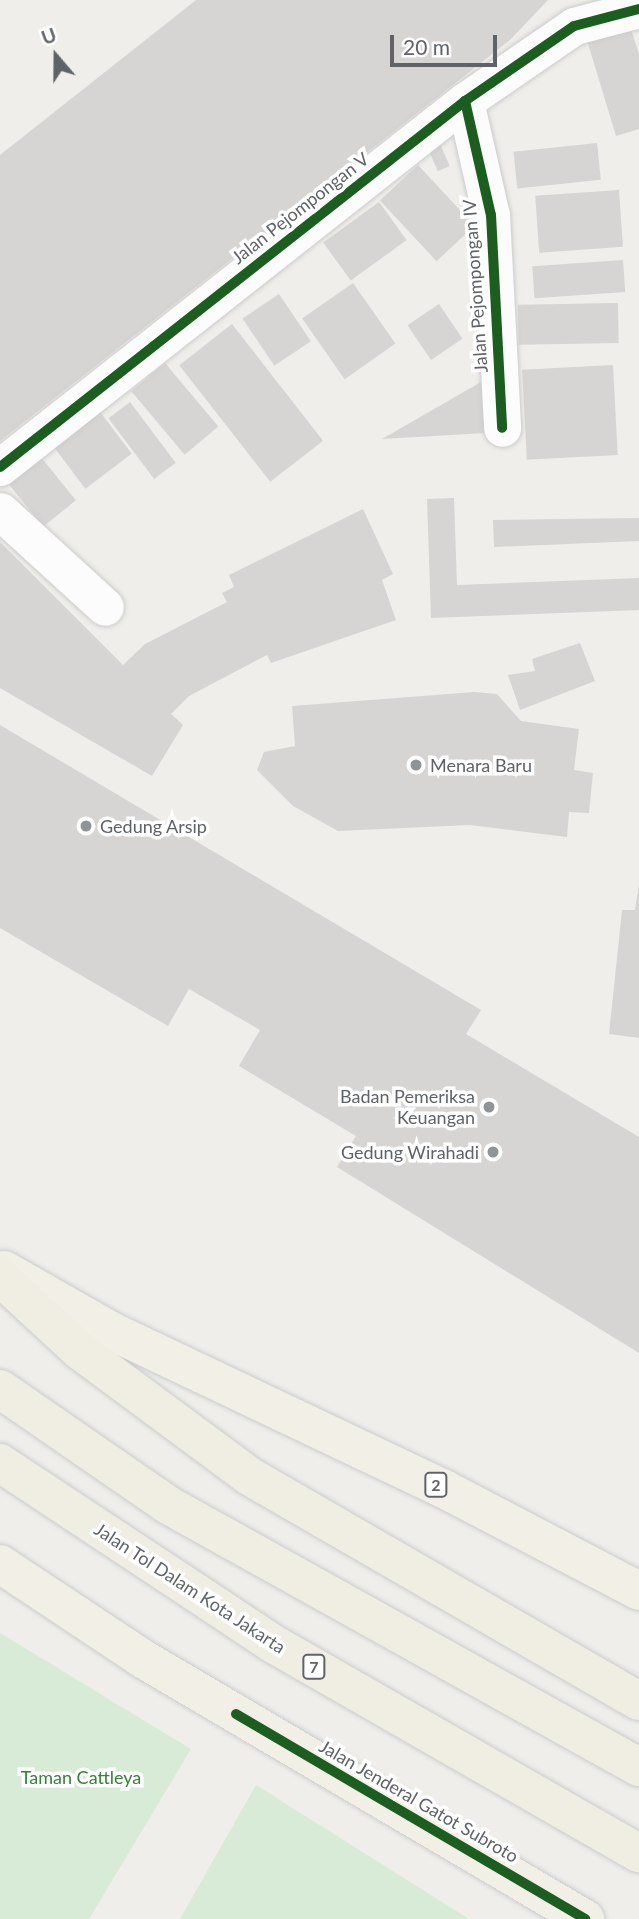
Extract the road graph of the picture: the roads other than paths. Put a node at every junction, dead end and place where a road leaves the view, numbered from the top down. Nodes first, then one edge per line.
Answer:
1 (639, 9) edge
2 (465, 101) junction
3 (502, 429) dead end
4 (0, 467) edge
5 (0, 511) edge
6 (105, 607) dead end
7 (0, 1268) edge
8 (0, 1277) edge
9 (0, 1389) edge
10 (0, 1463) edge
11 (0, 1564) edge
12 (639, 1591) edge
13 (639, 1701) edge
14 (639, 1767) edge
15 (639, 1853) edge
16 (585, 1919) edge

1 - 2 street, Jalan Pejompongan V
2 - 3 street, Jalan Pejompongan IV
2 - 4 street, Jalan Pejompongan V
5 - 6 street
7 - 12 highway, 2
8 - 13 highway
9 - 14 highway
10 - 15 highway, Jalan Tol Dalam Kota Jakarta / 7
11 - 16 highway, Jalan Jenderal Gatot Subroto

